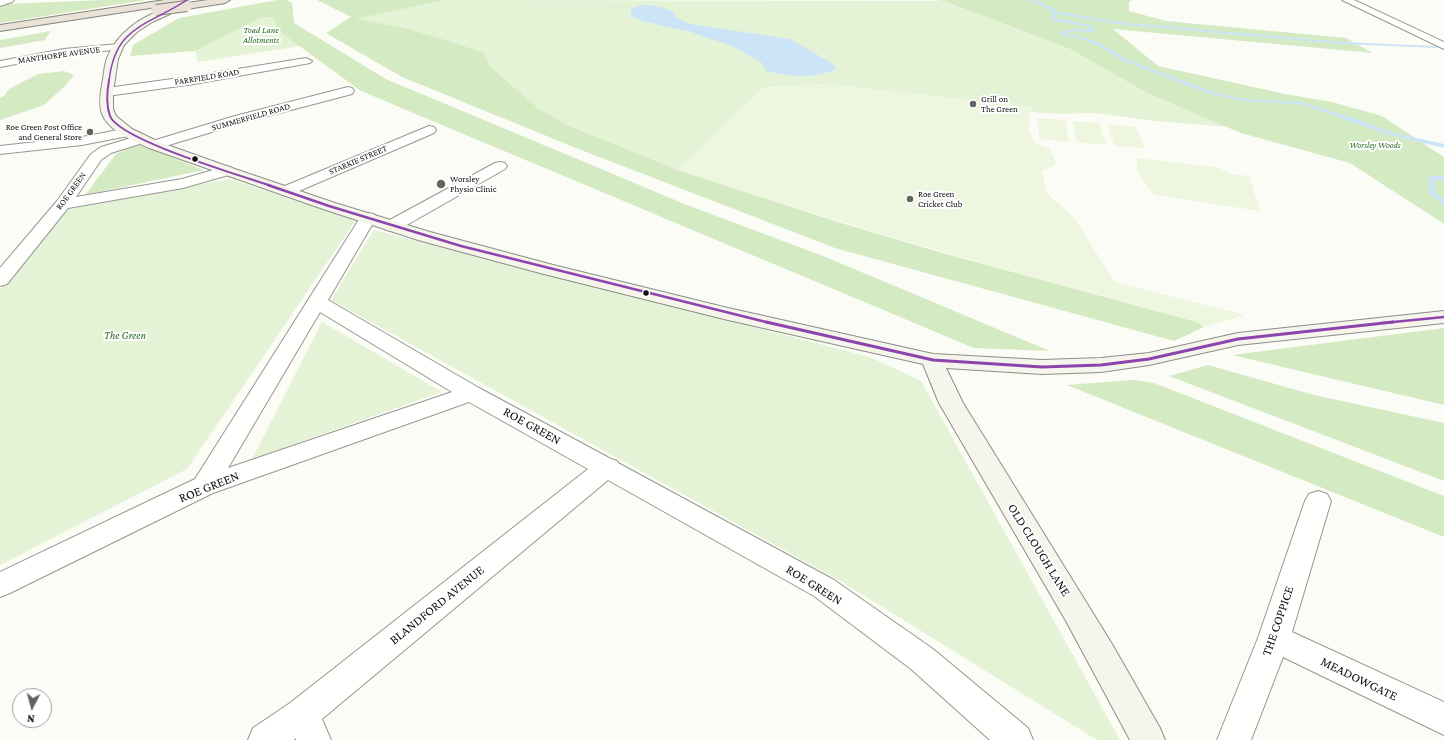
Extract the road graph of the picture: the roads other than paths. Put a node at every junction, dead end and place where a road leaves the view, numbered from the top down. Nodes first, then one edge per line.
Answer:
1 (9, 0) edge
2 (225, 0) edge
3 (1347, 0) edge
4 (0, 3) edge
5 (185, 3) edge
6 (164, 8) junction
7 (0, 28) edge
8 (0, 35) edge
9 (1444, 46) edge
10 (118, 47) junction
11 (306, 61) dead end
12 (0, 64) edge
13 (348, 90) dead end
14 (107, 92) junction
15 (429, 130) dead end
16 (141, 139) junction
17 (0, 150) edge
18 (500, 166) dead end
19 (227, 171) junction
20 (286, 191) junction
21 (62, 204) junction
22 (368, 218) junction
23 (392, 226) junction
24 (0, 280) edge
25 (316, 302) junction
26 (1444, 317) edge
27 (933, 360) junction
28 (471, 393) junction
29 (608, 467) junction
30 (204, 486) junction
31 (1318, 501) dead end
32 (0, 585) edge
33 (1274, 638) junction
34 (1444, 719) edge
35 (308, 727) edge
36 (265, 740) edge
37 (1016, 740) edge
38 (1148, 740) edge
39 (1234, 740) edge

1 - 4 street
2 - 5 highway
3 - 9 street
5 - 6 highway, bridge
5 - 6 highway
6 - 7 highway
6 - 8 highway
6 - 10 street
10 - 12 street, MANTHORPE AVENUE
10 - 14 street
11 - 14 street, PARRFIELD ROAD
13 - 16 street, SUMMERFIELD ROAD
14 - 16 street
15 - 20 street, STARKIE STREET
16 - 17 street
16 - 19 street
16 - 21 street, ROE GREEN
18 - 23 street
19 - 20 street
19 - 21 street
20 - 22 street
21 - 24 street, ROE GREEN
22 - 23 street
22 - 25 street
23 - 27 street
25 - 28 street
25 - 30 street
26 - 27 street
27 - 38 street, OLD CLOUGH LANE
28 - 29 street, ROE GREEN
28 - 30 street, ROE GREEN
29 - 35 street, BLANDFORD AVENUE
29 - 37 street, ROE GREEN
30 - 32 street, ROE GREEN
31 - 33 street, THE COPPICE
33 - 34 street, MEADOWGATE
33 - 39 street, THE COPPICE
35 - 36 street, BLANDFORD AVENUE

